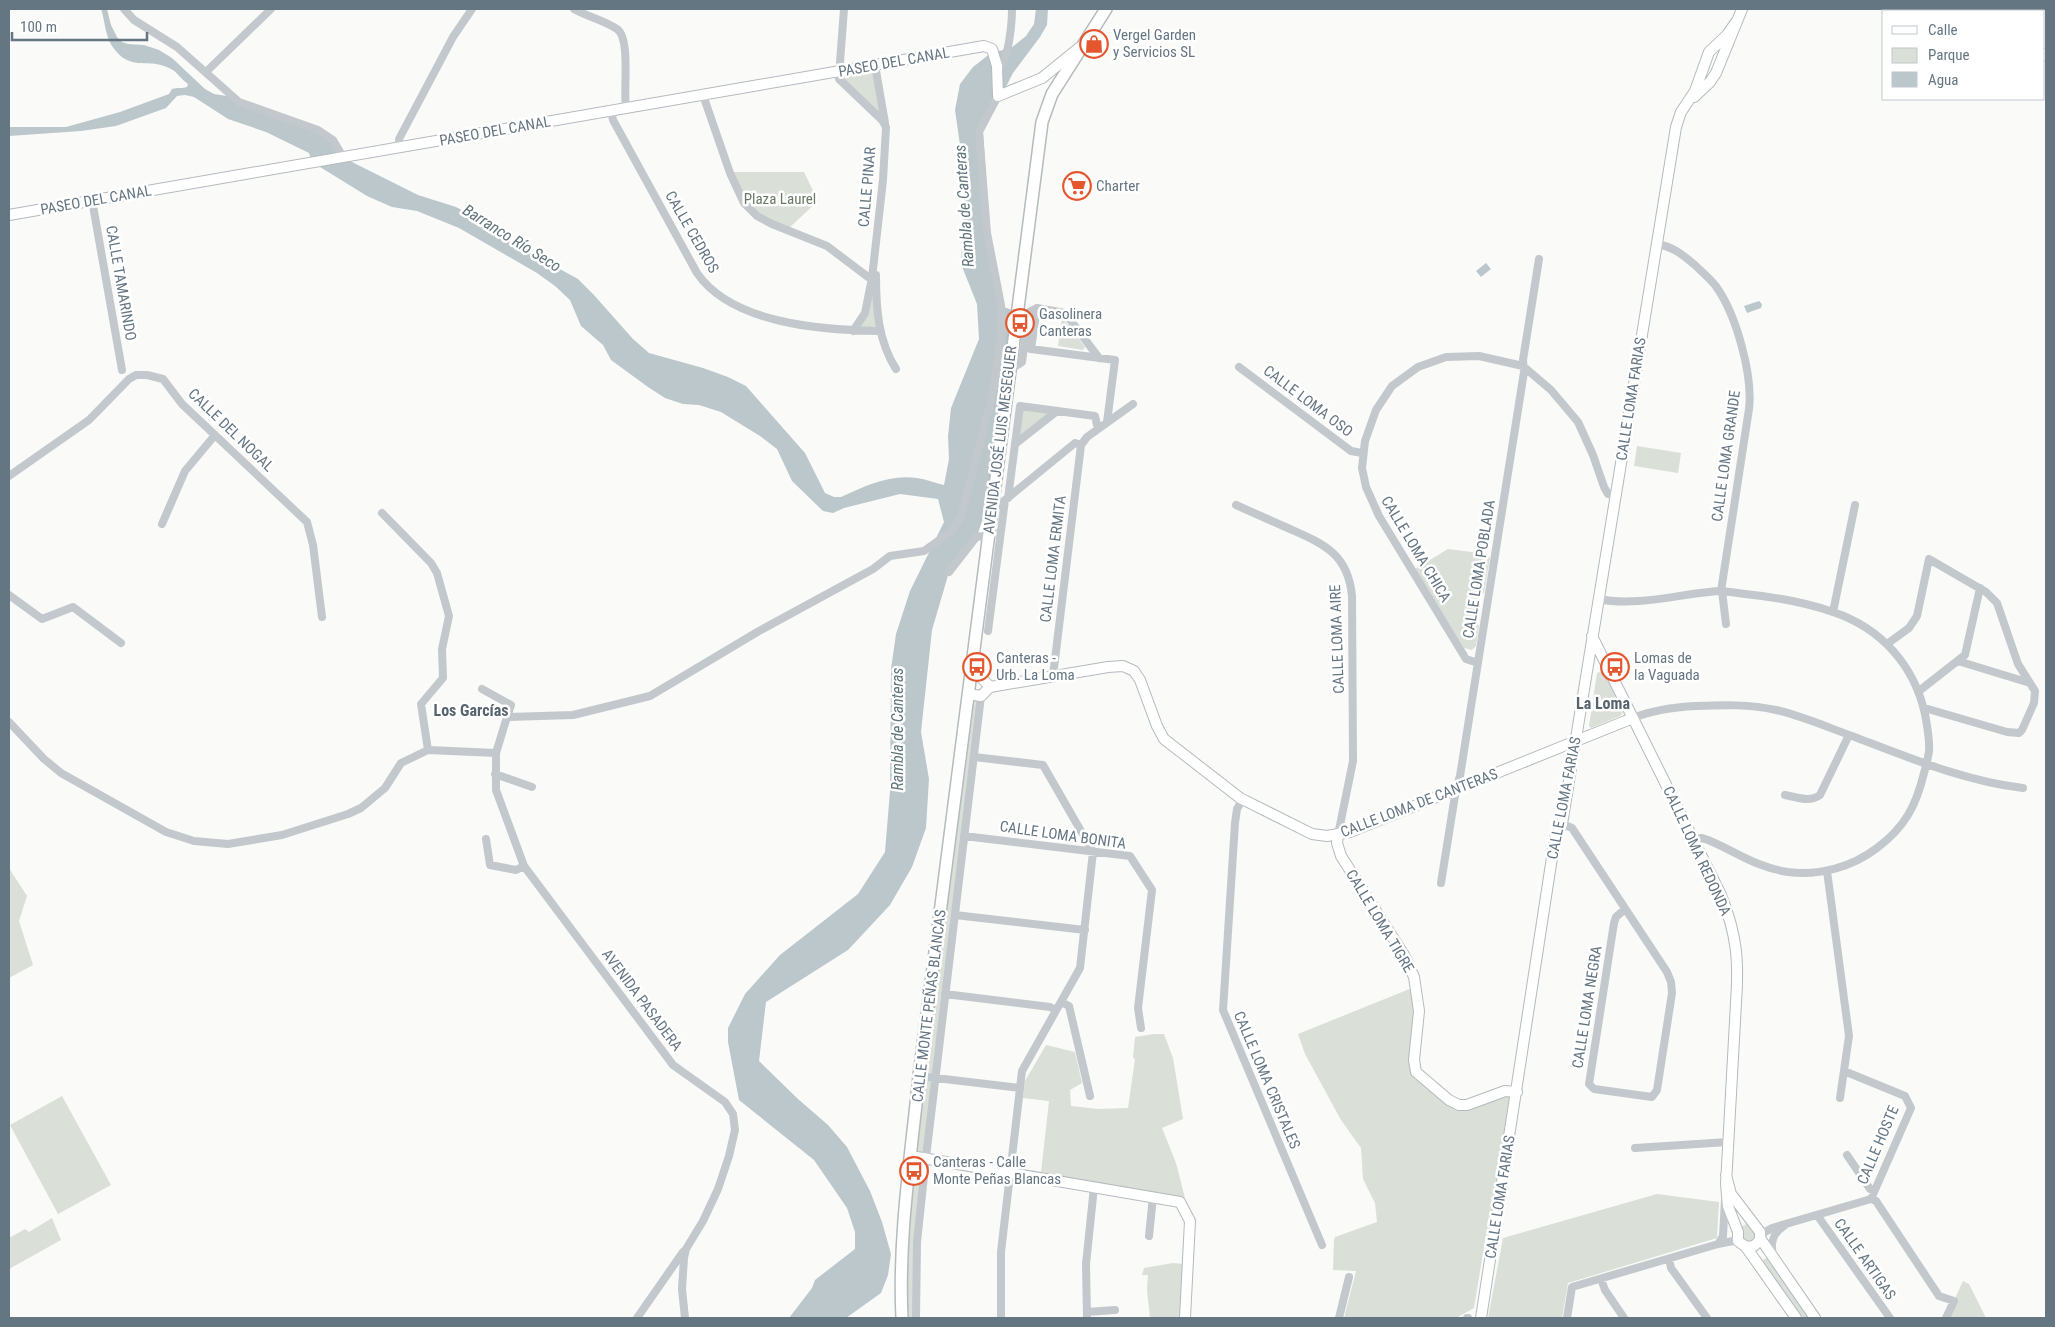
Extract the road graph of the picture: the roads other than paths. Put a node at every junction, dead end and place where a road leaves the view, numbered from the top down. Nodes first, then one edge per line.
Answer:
1 (124, 9) edge
2 (271, 9) edge
3 (472, 9) edge
4 (574, 9) edge
5 (844, 9) edge
6 (1012, 9) edge
7 (1106, 9) edge
8 (1742, 9) edge
9 (1736, 22) junction
10 (1080, 47) junction
11 (875, 65) junction
12 (997, 66) junction
13 (207, 71) junction
14 (840, 71) junction
15 (704, 95) junction
16 (998, 96) junction
17 (1688, 103) junction
18 (626, 108) junction
19 (611, 111) junction
20 (886, 127) junction
21 (400, 147) junction
22 (343, 157) junction
23 (92, 200) junction
24 (9, 215) edge
25 (1657, 244) junction
26 (876, 248) junction
27 (1539, 259) dead end
28 (872, 278) junction
29 (1038, 308) junction
30 (854, 331) junction
31 (880, 331) junction
32 (1099, 358) junction
33 (1523, 366) junction
34 (1239, 367) dead end
35 (896, 369) dead end
36 (122, 370) dead end
37 (1009, 370) junction
38 (1133, 404) dead end
39 (1057, 411) junction
40 (1107, 422) junction
41 (1098, 429) junction
42 (215, 435) junction
43 (1015, 444) junction
44 (1081, 445) junction
45 (1362, 453) junction
46 (9, 476) edge
47 (1615, 496) junction
48 (1006, 499) junction
49 (992, 504) junction
50 (1856, 504) dead end
51 (1236, 505) dead end
52 (382, 513) dead end
53 (162, 524) dead end
54 (988, 538) junction
55 (949, 572) dead end
56 (1980, 588) junction
57 (1722, 591) junction
58 (9, 596) edge
59 (1598, 599) junction
60 (1833, 612) junction
61 (322, 617) dead end
62 (1726, 624) dead end
63 (988, 631) dead end
64 (1592, 636) junction
65 (121, 643) dead end
66 (1887, 644) junction
67 (1958, 661) junction
68 (1478, 663) junction
69 (1608, 666) junction
70 (970, 672) junction
71 (1587, 672) junction
72 (1053, 676) junction
73 (2030, 683) junction
74 (990, 687) junction
75 (482, 689) dead end
76 (1918, 691) junction
77 (968, 694) junction
78 (981, 696) junction
79 (1924, 710) junction
80 (506, 717) junction
81 (1633, 718) junction
82 (9, 722) edge
83 (1849, 735) junction
84 (1575, 741) junction
85 (428, 750) junction
86 (496, 753) junction
87 (974, 757) junction
88 (1927, 764) junction
89 (495, 774) junction
90 (532, 787) dead end
91 (2023, 788) dead end
92 (1456, 789) junction
93 (1785, 795) dead end
94 (1242, 800) junction
95 (1562, 824) junction
96 (1338, 835) junction
97 (964, 836) junction
98 (486, 839) dead end
99 (1693, 840) junction
100 (1094, 852) junction
101 (524, 866) junction
102 (1827, 871) junction
103 (1441, 883) dead end
104 (1625, 909) junction
105 (955, 915) junction
106 (1085, 930) junction
107 (945, 994) junction
108 (1061, 1002) junction
109 (1056, 1010) junction
110 (1141, 1028) dead end
111 (1844, 1071) junction
112 (920, 1076) junction
113 (935, 1078) junction
114 (1020, 1088) junction
115 (1516, 1092) junction
116 (1090, 1096) dead end
117 (1840, 1098) dead end
118 (1728, 1142) junction
119 (1635, 1148) dead end
120 (1846, 1155) dead end
121 (911, 1156) junction
122 (926, 1157) junction
123 (1010, 1172) junction
124 (1094, 1187) junction
125 (1874, 1191) junction
126 (1153, 1197) junction
127 (1729, 1199) junction
128 (1871, 1199) junction
129 (1817, 1214) junction
130 (1792, 1222) junction
131 (1755, 1225) junction
132 (1772, 1228) junction
133 (1738, 1232) junction
134 (1149, 1236) dead end
135 (1760, 1238) junction
136 (1718, 1244) junction
137 (1322, 1245) dead end
138 (1743, 1245) junction
139 (686, 1249) junction
140 (1668, 1258) junction
141 (1773, 1259) junction
142 (1349, 1277) dead end
143 (1601, 1279) junction
144 (1116, 1310) dead end
145 (1087, 1315) edge
146 (637, 1318) edge
147 (685, 1318) edge
148 (902, 1318) edge
149 (916, 1318) edge
150 (1001, 1318) edge
151 (1186, 1318) edge
152 (1339, 1318) edge
153 (1481, 1318) edge
154 (1567, 1318) edge
155 (1624, 1318) edge
156 (1706, 1318) edge
157 (1796, 1318) edge
158 (1815, 1318) edge
159 (1890, 1318) edge
160 (1946, 1318) edge

1 - 13 street
2 - 13 street
3 - 21 street
4 - 18 street
5 - 14 street
6 - 12 street
7 - 10 main road, AVENIDA JOSÉ LUIS MESEGUER
8 - 9 street
9 - 17 street
9 - 17 street, CALLE LOMA FARIAS
10 - 16 street
10 - 37 main road, AVENIDA JOSÉ LUIS MESEGUER
11 - 12 street, PASEO DEL CANAL
11 - 14 street, PASEO DEL CANAL
11 - 20 street, CALLE PINAR
12 - 16 street
13 - 22 street
14 - 15 street, PASEO DEL CANAL
14 - 20 street, CALLE PINAR
15 - 18 street, PASEO DEL CANAL
15 - 28 street
16 - 80 street
17 - 25 street, CALLE LOMA FARIAS
18 - 19 street, PASEO DEL CANAL
19 - 21 street, PASEO DEL CANAL
19 - 30 street, CALLE CEDROS
20 - 26 street, CALLE PINAR
21 - 22 street, PASEO DEL CANAL
22 - 23 street, PASEO DEL CANAL
23 - 24 street, PASEO DEL CANAL
23 - 36 street, CALLE TAMARINDO
25 - 47 street, CALLE LOMA FARIAS
25 - 57 street, CALLE LOMA GRANDE
26 - 28 street, CALLE PINAR
26 - 31 street, CALLE PINAR
27 - 33 street, CALLE LOMA POBLADA
28 - 30 street, CALLE PINAR
29 - 32 street
29 - 32 street
29 - 37 street
30 - 31 street, CALLE CEDROS
31 - 35 street, CALLE PINAR
32 - 40 street
33 - 45 street, CALLE LOMA CHICA
33 - 47 street, CALLE LOMA CHICA
33 - 68 street, CALLE LOMA POBLADA
34 - 45 street, CALLE LOMA OSO
37 - 49 main road, AVENIDA JOSÉ LUIS MESEGUER
38 - 40 street
39 - 41 street
39 - 43 street
39 - 43 street
40 - 41 street
41 - 44 street
42 - 46 street, CALLE DEL NOGAL
42 - 53 street
42 - 61 street, CALLE DEL NOGAL
43 - 48 street
44 - 48 street
44 - 72 street, CALLE LOMA ERMITA
45 - 68 street, CALLE LOMA CHICA
47 - 59 street, CALLE LOMA FARIAS
48 - 49 street
48 - 63 street
49 - 54 main road, AVENIDA JOSÉ LUIS MESEGUER
50 - 60 street
51 - 96 street, CALLE LOMA AIRE
52 - 85 street
54 - 55 street
54 - 70 main road, AVENIDA JOSÉ LUIS MESEGUER
56 - 66 street
56 - 67 street
56 - 73 street
57 - 59 street
57 - 60 street
57 - 62 street, CALLE LOMA GRANDE
58 - 65 street
59 - 64 street, CALLE LOMA FARIAS
60 - 66 street
64 - 69 street, CALLE LOMA REDONDA
64 - 71 street, CALLE LOMA FARIAS
66 - 76 street
67 - 73 street
67 - 76 street
68 - 92 street, CALLE LOMA POBLADA
69 - 71 street
69 - 81 street, CALLE LOMA REDONDA
70 - 74 street
70 - 77 main road, AVENIDA JOSÉ LUIS MESEGUER
71 - 84 street, CALLE LOMA FARIAS
72 - 74 street, CALLE LOMA DE CANTERAS
72 - 94 street, CALLE LOMA DE CANTERAS
73 - 79 street
74 - 78 street
75 - 80 street
76 - 79 street
77 - 78 street
77 - 112 main road, CALLE MONTE PEÑAS BLANCAS
78 - 87 street, CALLE MONTE PEÑAS BLANCAS
79 - 88 street
80 - 86 street, AVENIDA PASADERA
81 - 83 street, CALLE LOMA DE CANTERAS
81 - 84 street, CALLE LOMA DE CANTERAS
81 - 99 street, CALLE LOMA REDONDA
82 - 85 street
83 - 88 street, CALLE LOMA DE CANTERAS
83 - 93 street
84 - 92 street, CALLE LOMA DE CANTERAS
84 - 95 street, CALLE LOMA FARIAS
85 - 86 street
86 - 89 street, AVENIDA PASADERA
87 - 97 street, CALLE MONTE PEÑAS BLANCAS
87 - 100 street
88 - 91 street, CALLE LOMA DE CANTERAS
88 - 102 street
89 - 90 street
89 - 101 street, AVENIDA PASADERA
92 - 96 street, CALLE LOMA DE CANTERAS
92 - 103 street, CALLE LOMA POBLADA
94 - 96 street, CALLE LOMA DE CANTERAS
94 - 137 street, CALLE LOMA CRISTALES
95 - 104 street, CALLE LOMA NEGRA
95 - 115 street, CALLE LOMA FARIAS
96 - 115 street, CALLE LOMA TIGRE
97 - 100 street, CALLE LOMA BONITA
97 - 105 street, CALLE MONTE PEÑAS BLANCAS
98 - 101 street
99 - 102 street
99 - 118 street, CALLE LOMA REDONDA
100 - 106 street
100 - 110 street, CALLE LOMA BONITA
101 - 139 street, AVENIDA PASADERA
102 - 111 street
104 - 104 street, CALLE LOMA NEGRA
105 - 106 street
105 - 107 street, CALLE MONTE PEÑAS BLANCAS
106 - 108 street
107 - 109 street
107 - 113 street, CALLE MONTE PEÑAS BLANCAS
108 - 109 street
108 - 116 street
109 - 114 street
111 - 117 street
111 - 125 street, CALLE HOSTE
112 - 113 street
112 - 121 main road, CALLE MONTE PEÑAS BLANCAS
113 - 114 street
113 - 122 street, CALLE MONTE PEÑAS BLANCAS
114 - 123 street
115 - 153 street, CALLE LOMA FARIAS
118 - 119 street
118 - 127 street, CALLE LOMA REDONDA
120 - 125 street
121 - 122 street
121 - 148 main road, CALLE MONTE PEÑAS BLANCAS
122 - 123 street
122 - 149 street, CALLE MONTE PEÑAS BLANCAS
123 - 124 street
123 - 150 street
124 - 126 street
124 - 145 street
125 - 128 street, CALLE HOSTE
126 - 134 street
126 - 151 street
127 - 131 street
127 - 133 street, CALLE LOMA REDONDA
127 - 136 street
128 - 129 street, CALLE HOSTE
128 - 160 street
129 - 130 street, CALLE HOSTE
129 - 159 street, CALLE ARTIGAS
130 - 132 street, CALLE HOSTE
130 - 141 street
131 - 132 street, CALLE HOSTE
131 - 133 street
131 - 135 street
132 - 135 street, CALLE HOSTE
133 - 136 street
133 - 138 street
135 - 138 street
135 - 141 street
136 - 138 street
136 - 140 street
138 - 157 street
139 - 146 street
139 - 147 street, AVENIDA PASADERA
140 - 143 street
140 - 156 street
141 - 158 street
142 - 152 street
143 - 154 street
143 - 155 street
144 - 145 street

